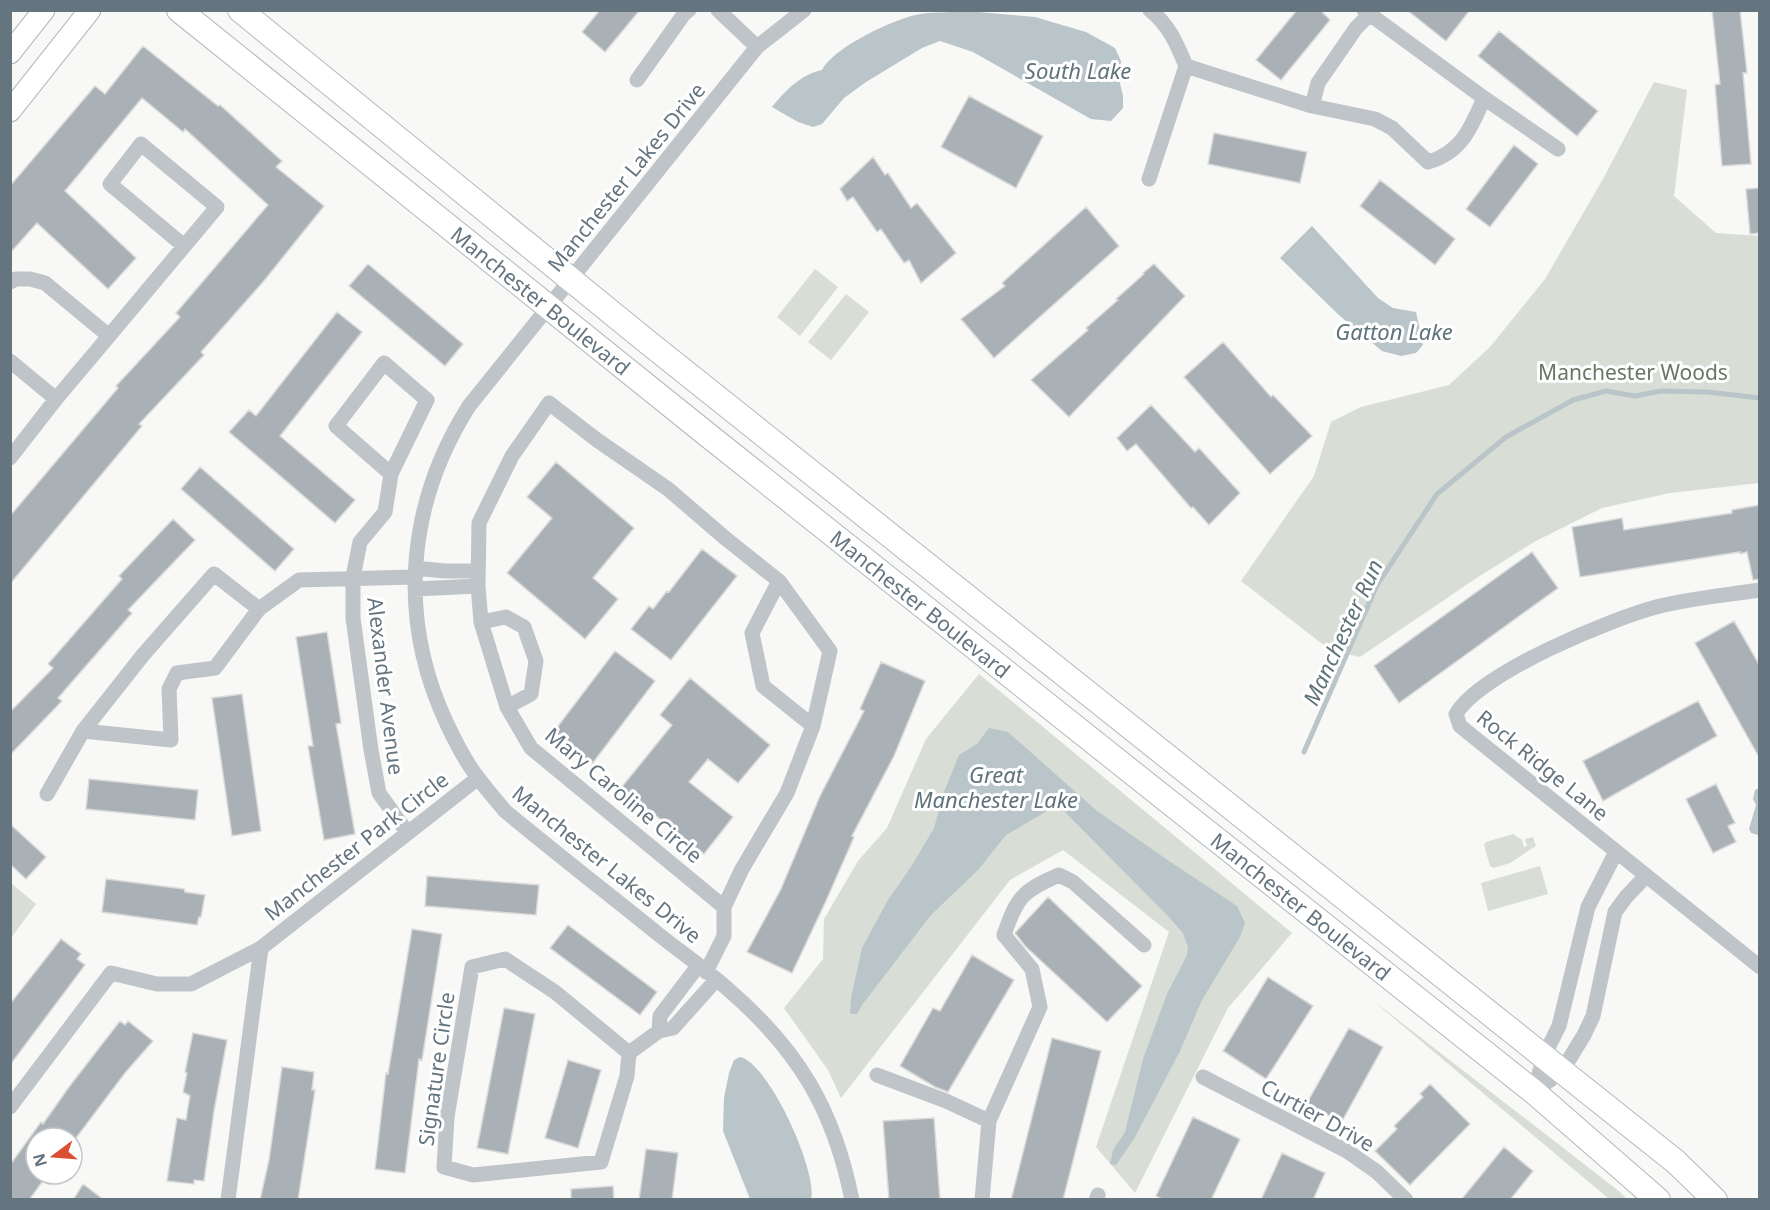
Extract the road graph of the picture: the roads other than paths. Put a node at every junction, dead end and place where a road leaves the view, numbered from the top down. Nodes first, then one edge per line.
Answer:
1 (44, 10) edge
2 (90, 10) edge
3 (179, 10) edge
4 (240, 10) edge
5 (689, 10) edge
6 (718, 10) edge
7 (804, 10) edge
8 (1150, 10) edge
9 (1366, 13) edge
10 (757, 48) junction
11 (10, 53) edge
12 (1186, 66) junction
13 (637, 80) dead end
14 (1484, 98) junction
15 (1312, 106) junction
16 (10, 111) edge
17 (1558, 149) dead end
18 (1149, 179) dead end
19 (184, 246) junction
20 (570, 279) junction
21 (10, 282) edge
22 (548, 306) junction
23 (109, 336) junction
24 (10, 361) edge
25 (56, 399) junction
26 (10, 458) edge
27 (391, 474) junction
28 (353, 577) junction
29 (415, 578) junction
30 (478, 578) junction
31 (779, 581) junction
32 (1760, 590) edge
33 (259, 609) junction
34 (481, 622) junction
35 (507, 706) junction
36 (813, 726) junction
37 (83, 731) junction
38 (478, 778) junction
39 (47, 794) dead end
40 (407, 832) junction
41 (1616, 852) junction
42 (1646, 876) junction
43 (724, 907) junction
44 (1144, 945) dead end
45 (261, 948) junction
46 (1760, 967) edge
47 (707, 973) junction
48 (659, 1030) junction
49 (629, 1053) junction
50 (1553, 1063) junction
51 (877, 1075) dead end
52 (1203, 1077) dead end
53 (1534, 1092) junction
54 (10, 1107) edge
55 (989, 1121) junction
56 (228, 1200) edge
57 (852, 1200) edge
58 (982, 1200) edge
59 (1406, 1200) edge
60 (1658, 1200) edge
61 (1714, 1200) edge

1 - 11 street
2 - 16 street
3 - 22 main road, Manchester Boulevard
4 - 20 main road, Manchester Boulevard
5 - 13 street
6 - 10 street
7 - 10 street, Manchester Lakes Drive
8 - 12 street
9 - 14 street
9 - 15 street
10 - 20 street, Manchester Lakes Drive
12 - 15 street
12 - 18 street
14 - 15 street
14 - 17 street
19 - 19 street
19 - 23 street
20 - 22 street, Manchester Lakes Drive
20 - 50 main road, Manchester Boulevard
21 - 23 street
22 - 29 street, Manchester Lakes Drive
22 - 53 main road, Manchester Boulevard
23 - 25 street
24 - 25 street
25 - 26 street
27 - 27 street, Alexander Avenue
27 - 28 street, Alexander Avenue
28 - 29 street
28 - 33 street
28 - 40 street, Alexander Avenue
29 - 30 street
29 - 38 street, Manchester Lakes Drive
30 - 31 street, Mary Caroline Circle
30 - 34 street, Mary Caroline Circle
31 - 36 street, Mary Caroline Circle
31 - 36 street
32 - 41 street, Rock Ridge Lane
33 - 37 street
33 - 37 street
34 - 35 street, Mary Caroline Circle
34 - 35 street
35 - 43 street, Mary Caroline Circle
36 - 43 street, Mary Caroline Circle
37 - 39 street
38 - 40 street, Manchester Park Circle
38 - 47 street, Manchester Lakes Drive
40 - 45 street, Manchester Park Circle
41 - 42 street, Rock Ridge Lane
41 - 50 street
42 - 46 street, Rock Ridge Lane
42 - 50 street
43 - 47 street, Mary Caroline Circle
44 - 55 street
45 - 54 street, Manchester Park Circle
45 - 56 street, Manchester Park Circle
47 - 48 street
47 - 48 street
47 - 57 street, Manchester Lakes Drive
48 - 49 street
49 - 49 street, Signature Circle
50 - 53 street
50 - 53 street
50 - 61 main road, Manchester Boulevard
51 - 55 street
52 - 59 street, Curtier Drive
53 - 60 main road, Manchester Boulevard
55 - 58 street

